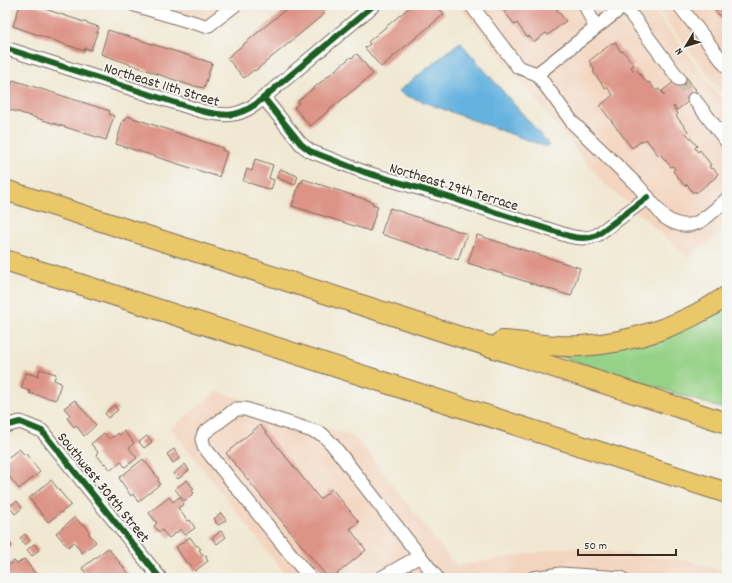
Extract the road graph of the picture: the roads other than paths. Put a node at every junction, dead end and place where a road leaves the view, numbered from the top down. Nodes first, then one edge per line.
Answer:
1 (135, 5) edge
2 (235, 5) edge
3 (374, 5) edge
4 (471, 5) edge
5 (585, 5) edge
6 (624, 5) edge
7 (679, 5) edge
8 (595, 27) junction
9 (5, 48) edge
10 (726, 62) edge
11 (537, 74) junction
12 (679, 79) tunnel mouth
13 (264, 98) junction
14 (694, 99) tunnel mouth
15 (727, 142) edge
16 (5, 190) edge
17 (648, 197) junction
18 (727, 199) edge
19 (5, 260) edge
20 (727, 296) edge
21 (476, 342) junction
22 (727, 423) edge
23 (5, 426) edge
24 (727, 493) edge
25 (420, 556) junction
26 (160, 578) edge
27 (310, 578) edge
28 (381, 578) edge
29 (437, 578) edge
30 (533, 578) edge
31 (620, 578) edge

1 - 2 street
3 - 13 street, Northeast 11th Street
4 - 11 street
5 - 8 street
6 - 8 street
6 - 12 street
7 - 10 street
8 - 11 street
9 - 13 street, Northeast 11th Street
11 - 17 street
13 - 17 street, Northeast 29th Terrace
14 - 15 street
16 - 21 highway
17 - 18 street
19 - 24 highway
20 - 21 highway
21 - 22 highway
23 - 26 street, Southwest 308th Street
25 - 27 street
25 - 28 street
25 - 29 street
30 - 31 street

